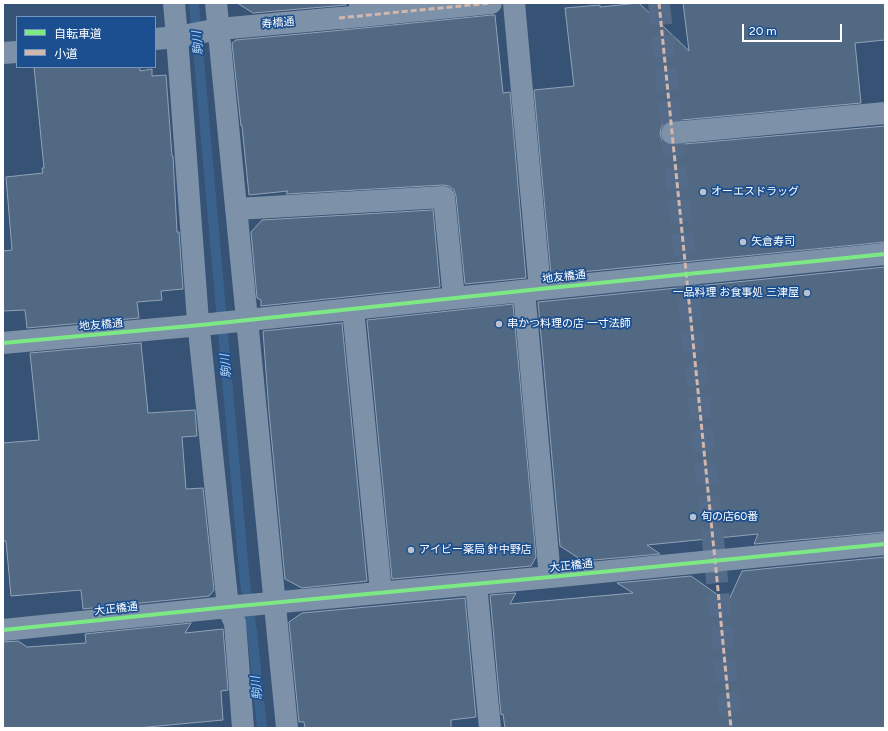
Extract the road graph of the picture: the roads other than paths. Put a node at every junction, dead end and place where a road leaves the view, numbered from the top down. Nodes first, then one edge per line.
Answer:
1 (174, 3) edge
2 (216, 3) edge
3 (491, 3) edge
4 (514, 3) edge
5 (360, 10) edge
6 (217, 29) junction
7 (178, 37) junction
8 (156, 39) edge
9 (16, 52) edge
10 (3, 53) edge
11 (885, 113) edge
12 (672, 133) dead end
13 (236, 209) junction
14 (885, 254) edge
15 (532, 290) junction
16 (454, 298) junction
17 (353, 309) junction
18 (246, 320) junction
19 (200, 325) junction
20 (3, 343) edge
21 (885, 544) edge
22 (550, 577) junction
23 (476, 584) junction
24 (381, 592) junction
25 (266, 604) junction
26 (230, 607) junction
27 (3, 630) edge
28 (243, 728) edge
29 (287, 728) edge
30 (490, 728) edge

1 - 7 street
2 - 6 street
3 - 5 street, 寿橋通
4 - 15 street
5 - 6 street, 寿橋通
6 - 7 street, 寿橋通
6 - 13 street
7 - 8 street
7 - 19 street
9 - 10 street
11 - 12 street
13 - 16 street
13 - 18 street
14 - 15 street, 地友橋通
15 - 16 street, 地友橋通
15 - 22 street
16 - 17 street, 地友橋通
17 - 18 street, 地友橋通
17 - 24 street
18 - 19 street, 地友橋通
18 - 25 street
19 - 20 street, 地友橋通
19 - 26 street
21 - 22 street, 大正橋通
22 - 23 street, 大正橋通
23 - 24 street, 大正橋通
23 - 30 street
24 - 25 street, 大正橋通
25 - 26 street, 大正橋通
25 - 29 street
26 - 27 street, 大正橋通
26 - 28 street

